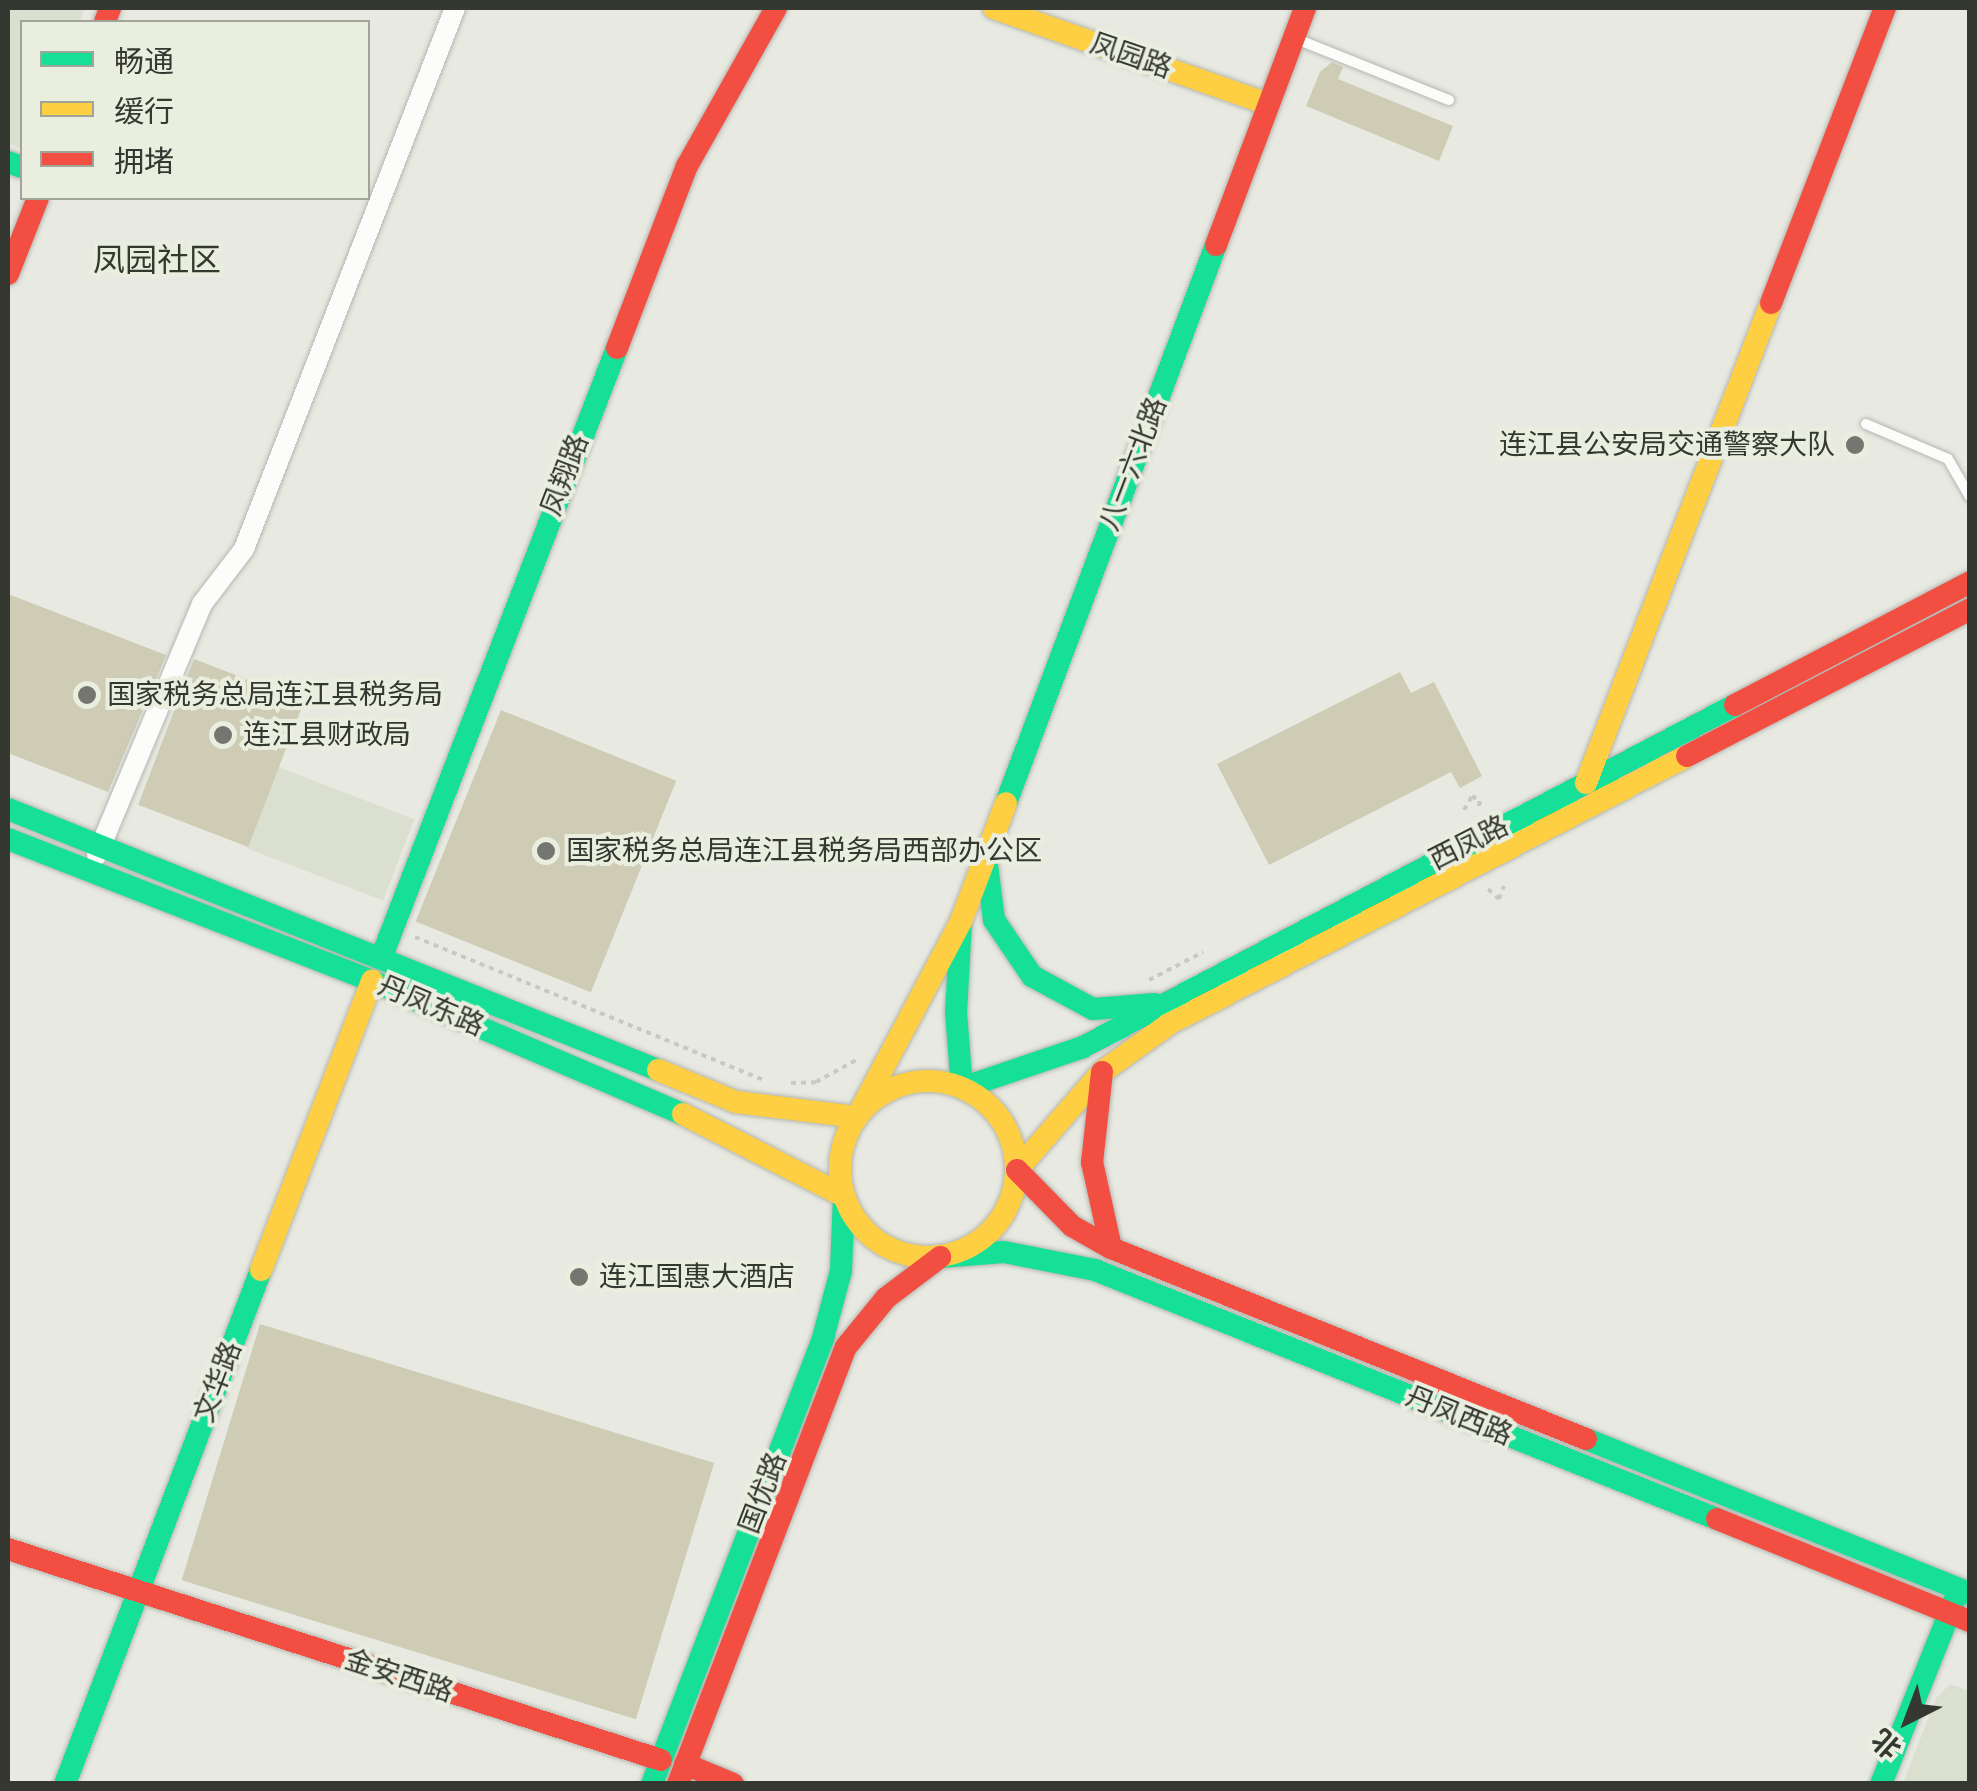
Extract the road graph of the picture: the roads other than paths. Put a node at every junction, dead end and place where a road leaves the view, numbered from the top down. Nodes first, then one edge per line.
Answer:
1 (454, 8) edge
2 (776, 8) edge
3 (994, 8) edge
4 (1305, 8) edge
5 (1885, 8) edge
6 (1294, 38) junction
7 (1449, 100) dead end
8 (1268, 104) junction
9 (37, 200) edge
10 (8, 274) edge
11 (1866, 424) dead end
12 (1970, 497) edge
13 (1970, 582) edge
14 (1970, 609) edge
15 (1586, 783) junction
16 (8, 808) edge
17 (8, 839) edge
18 (101, 845) junction
19 (989, 845) junction
20 (90, 871) junction
21 (961, 921) junction
22 (382, 956) junction
23 (372, 981) junction
24 (1157, 1004) junction
25 (1102, 1072) junction
26 (962, 1088) junction
27 (857, 1117) junction
28 (1016, 1170) junction
29 (844, 1196) junction
30 (1110, 1248) junction
31 (940, 1257) junction
32 (8, 1549) edge
33 (1964, 1591) edge
34 (138, 1592) junction
35 (1959, 1617) edge
36 (661, 1760) junction
37 (682, 1774) edge
38 (65, 1784) edge
39 (652, 1784) edge
40 (733, 1784) edge
41 (1881, 1784) edge

1 - 18 street
2 - 22 main road, 凤翔路
3 - 8 main road, 凤园路
4 - 6 main road, 八一六北路
5 - 15 main road
6 - 7 lane
6 - 8 main road, 八一六北路
8 - 19 main road, 八一六北路
9 - 10 main road
11 - 12 lane
13 - 15 main road, 西凤路
14 - 25 main road, 西凤路
15 - 24 main road, 西凤路
16 - 18 main road, 丹凤东路
17 - 20 main road, 丹凤东路
18 - 20 street
18 - 22 main road, 丹凤东路
19 - 21 main road, 八一六北路
19 - 24 main road
20 - 23 main road, 丹凤东路
21 - 26 main road, 八一六北路
21 - 27 main road, 八一六北路
22 - 27 main road, 丹凤东路
23 - 29 main road, 丹凤东路
23 - 34 main road, 文华路
24 - 26 main road, 西凤路
25 - 28 main road, 西凤路
25 - 30 main road
26 - 27 main road
26 - 28 main road
27 - 29 main road
28 - 30 main road, 丹凤西路
28 - 31 main road
29 - 31 main road
29 - 36 main road, 国优路
30 - 33 main road, 丹凤西路
31 - 35 main road, 丹凤西路
31 - 37 main road, 国优路
32 - 34 main road, 金安西路
33 - 35 main road
34 - 36 main road, 金安西路
34 - 38 main road, 文华路
35 - 41 main road
36 - 39 main road, 国优路
37 - 40 main road

